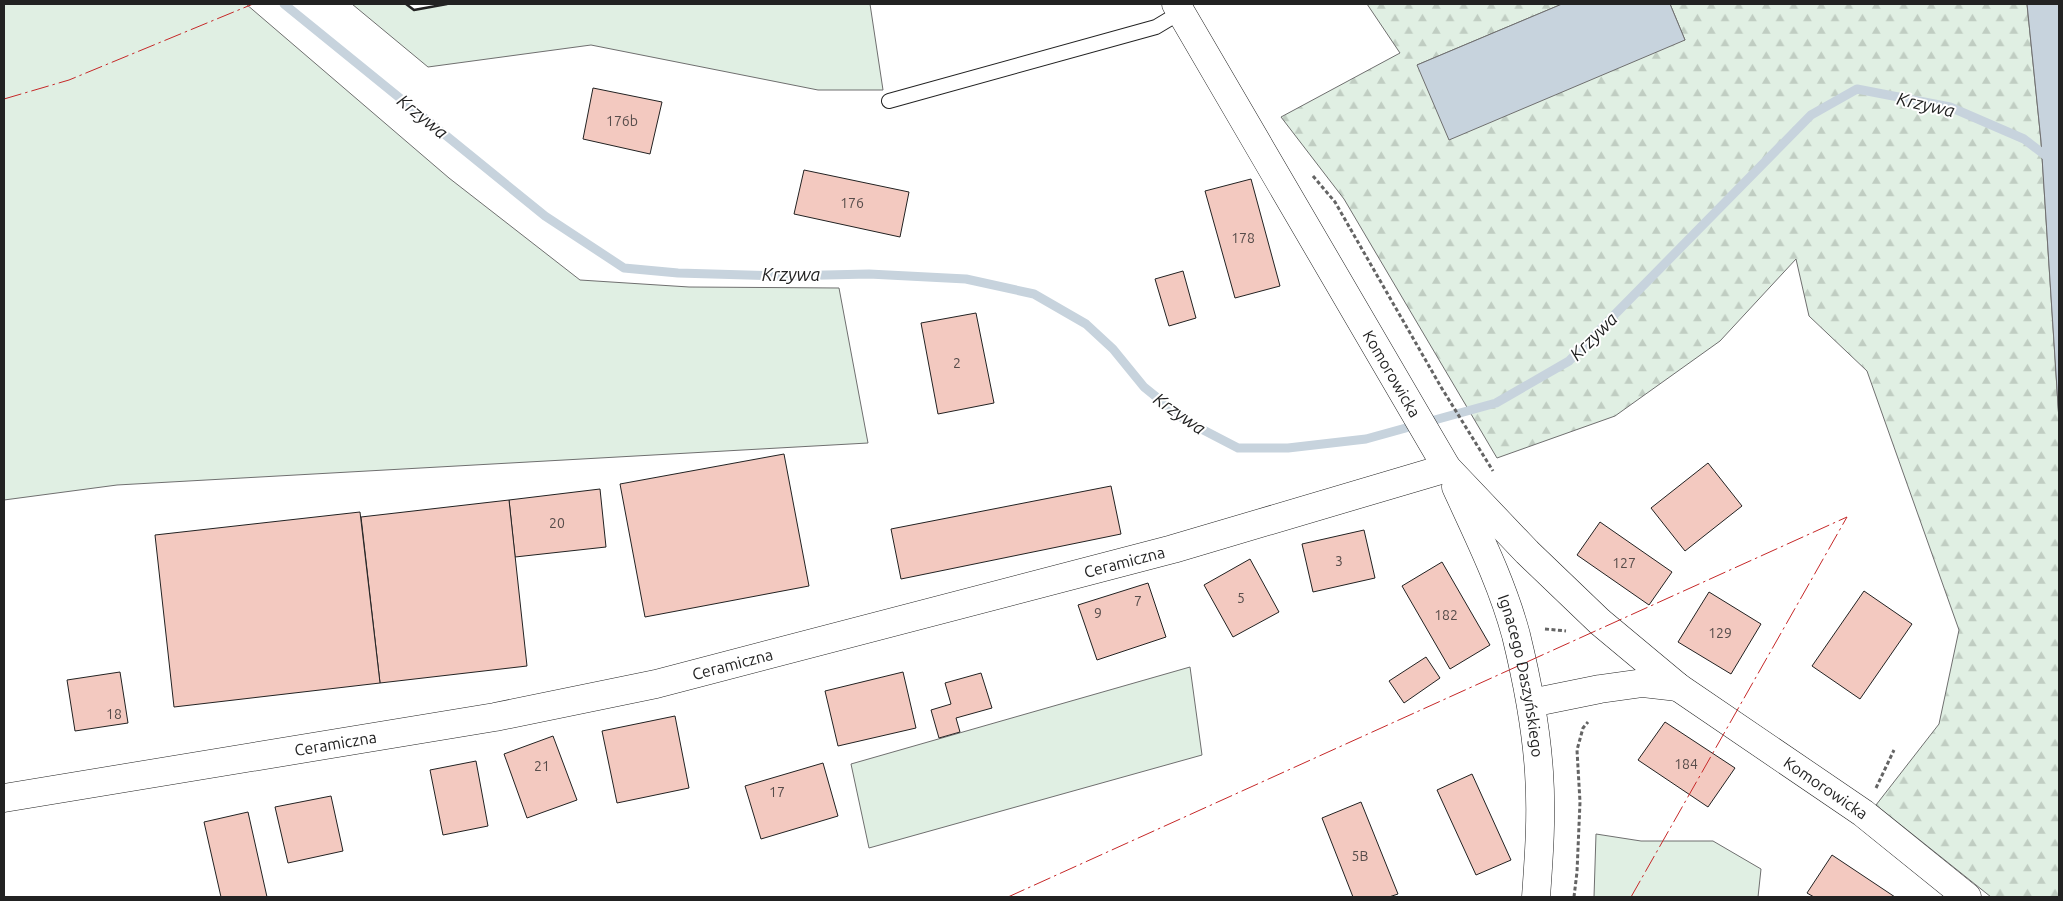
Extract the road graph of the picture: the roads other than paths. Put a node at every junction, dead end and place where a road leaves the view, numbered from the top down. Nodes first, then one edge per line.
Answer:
1 (1179, 8) edge
2 (889, 101) dead end
3 (1443, 460) junction
4 (1678, 687) junction
5 (1531, 703) junction
6 (4, 798) edge
7 (1536, 897) edge
8 (1967, 897) edge

1 - 2 lane
1 - 3 street, Komorowicka
3 - 4 street, Komorowicka
3 - 5 street, Ignacego Daszyńskiego
3 - 6 street, Ceramiczna
4 - 5 street, Komorowicka
4 - 8 street, Komorowicka
5 - 7 street, Ignacego Daszyńskiego

